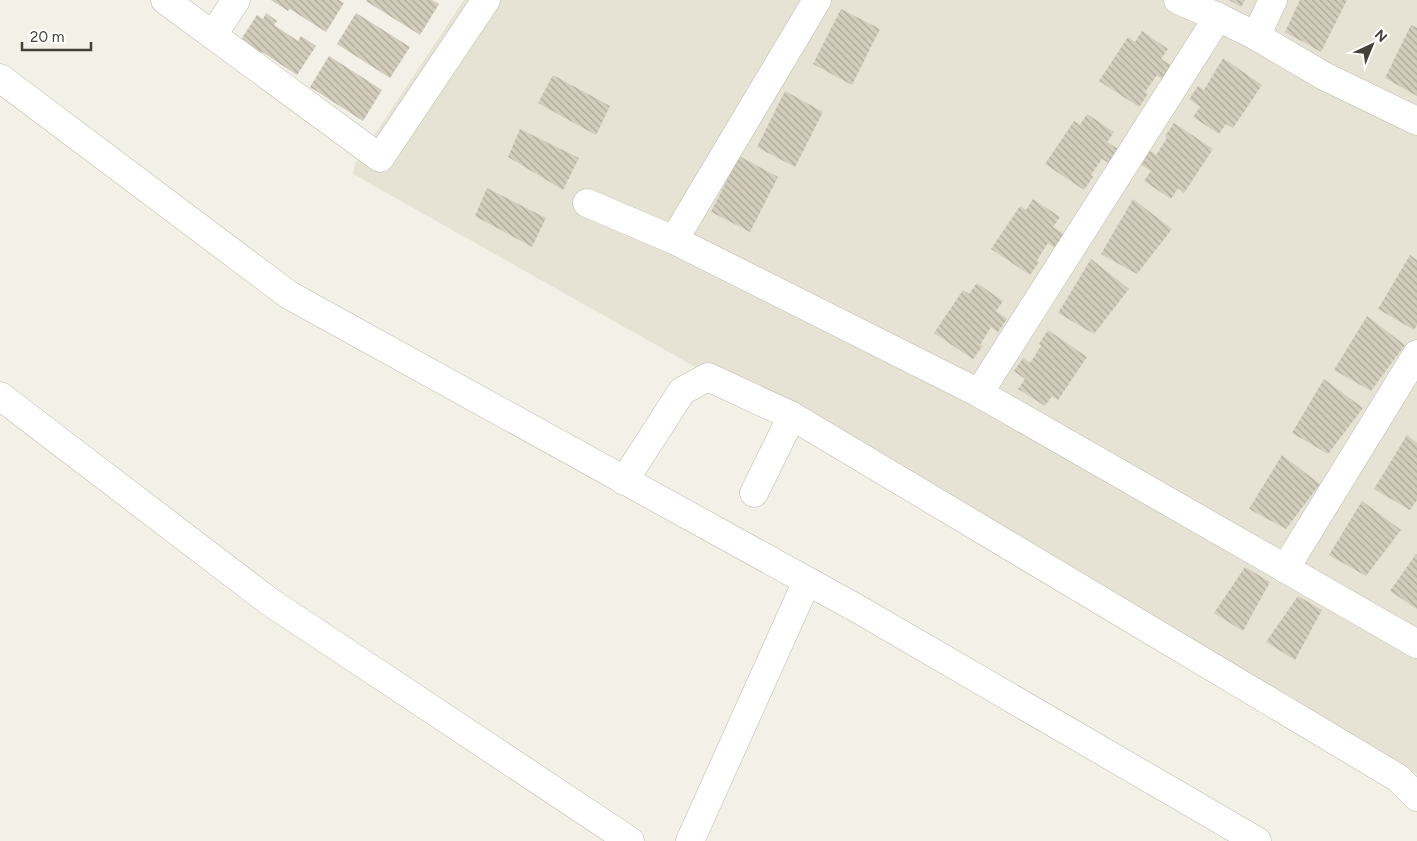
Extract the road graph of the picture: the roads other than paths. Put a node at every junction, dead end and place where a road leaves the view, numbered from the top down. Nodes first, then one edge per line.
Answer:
1 (164, 0) edge
2 (236, 0) edge
3 (486, 0) edge
4 (817, 0) edge
5 (1178, 0) edge
6 (1273, 0) edge
7 (1218, 17) junction
8 (213, 36) junction
9 (1256, 36) junction
10 (0, 78) edge
11 (1417, 121) edge
12 (587, 203) dead end
13 (674, 240) junction
14 (1417, 354) edge
15 (979, 393) junction
16 (0, 396) edge
17 (792, 416) junction
18 (624, 481) junction
19 (754, 493) dead end
20 (1285, 569) junction
21 (807, 581) junction
22 (1417, 644) edge
23 (1417, 796) edge
24 (630, 841) edge
25 (690, 841) edge
26 (1257, 841) edge

1 - 8 street
2 - 8 street
3 - 8 street
4 - 13 street
5 - 7 street
6 - 9 street
7 - 9 street
7 - 15 street
9 - 11 street
10 - 18 street
12 - 13 street
13 - 15 street
14 - 20 street
15 - 20 street
16 - 24 street
17 - 18 street
17 - 19 street
17 - 23 street
18 - 21 street
20 - 22 street
21 - 25 street
21 - 26 street

